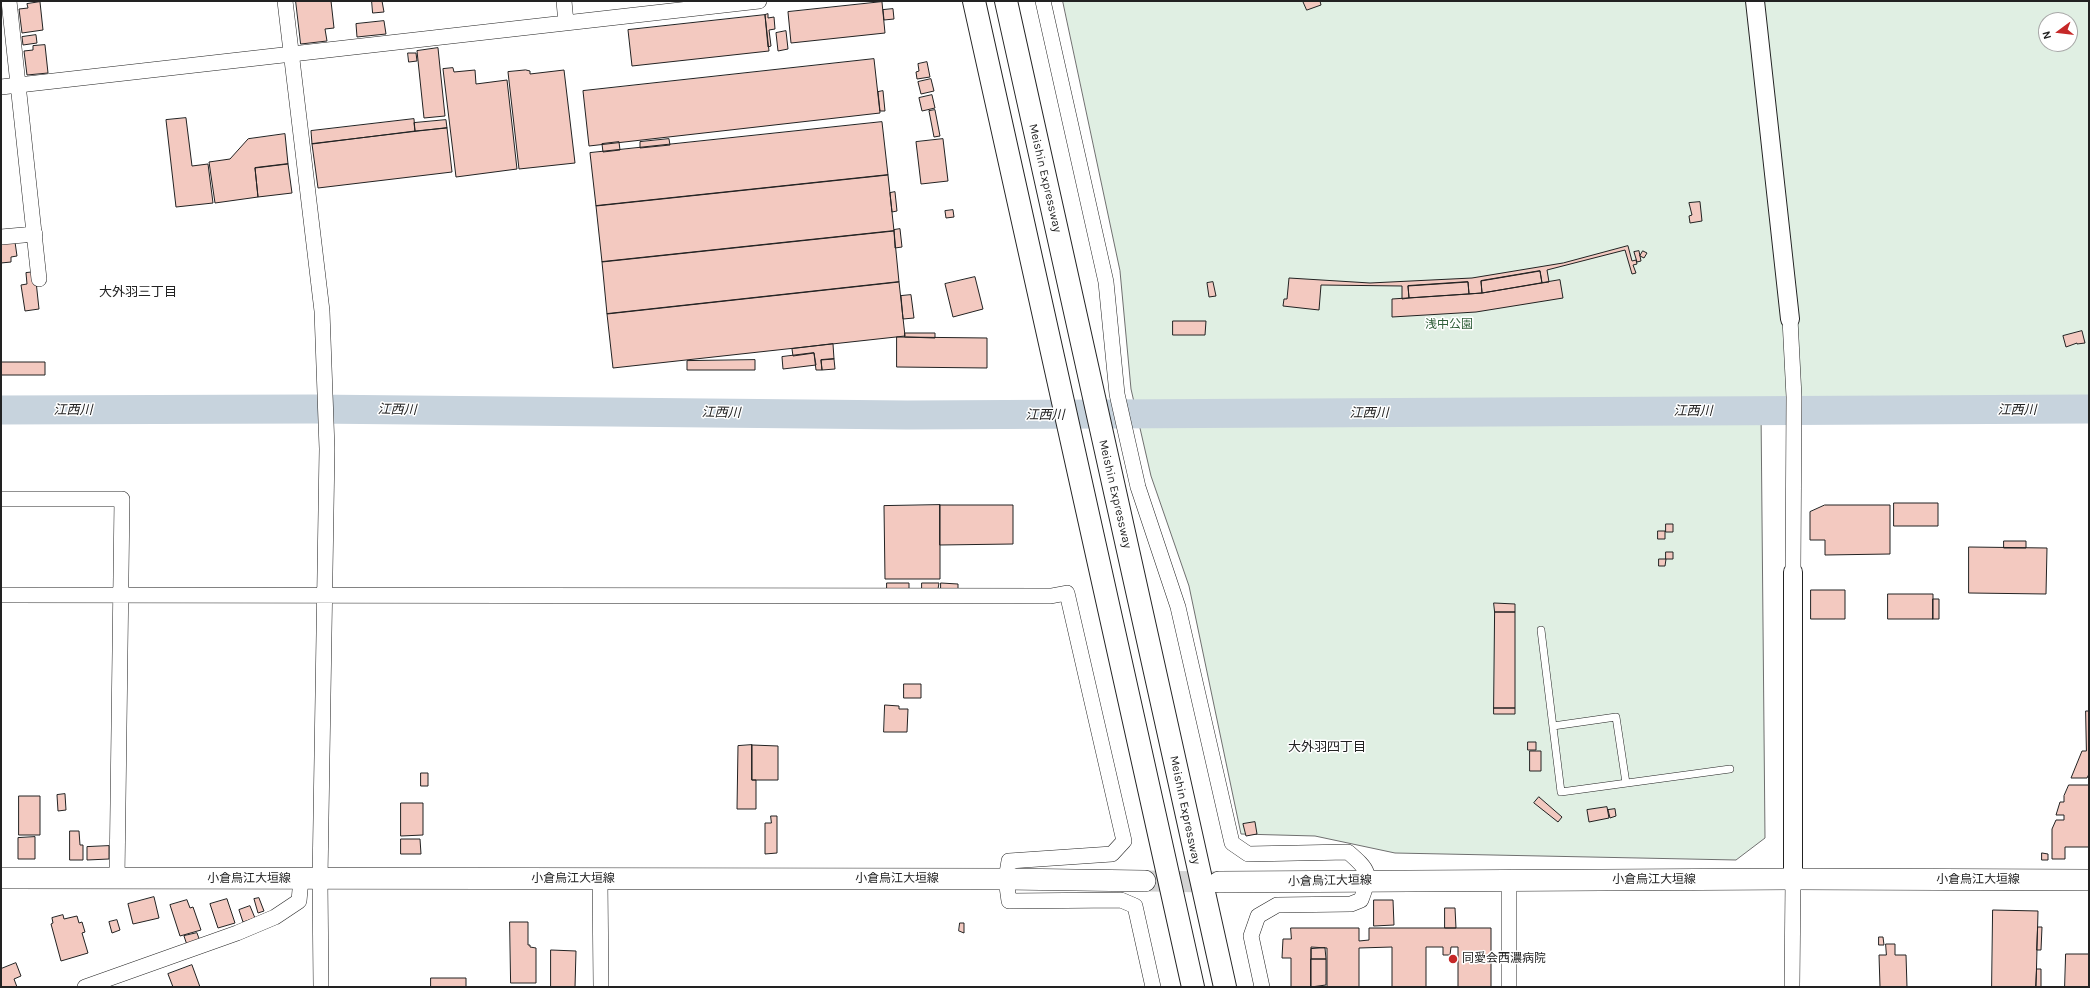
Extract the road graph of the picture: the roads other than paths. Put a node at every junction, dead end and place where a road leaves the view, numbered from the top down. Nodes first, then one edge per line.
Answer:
1 (9, 1) edge
2 (285, 1) edge
3 (564, 1) edge
4 (759, 1) edge
5 (974, 1) edge
6 (1006, 1) edge
7 (1043, 1) edge
8 (1755, 1) edge
9 (566, 23) junction
10 (292, 54) junction
11 (19, 85) junction
12 (1, 87) edge
13 (35, 234) junction
14 (1, 237) edge
15 (39, 279) dead end
16 (1790, 319) joint
17 (1, 499) edge
18 (1793, 572) joint
19 (1, 595) edge
20 (120, 595) junction
21 (325, 595) junction
22 (1541, 630) dead end
23 (1553, 726) junction
24 (1730, 769) dead end
25 (1626, 783) junction
26 (1, 878) edge
27 (117, 879) junction
28 (311, 879) junction
29 (600, 879) junction
30 (1006, 879) junction
31 (1793, 879) junction
32 (1368, 880) junction
33 (2089, 880) edge
34 (1145, 881) tunnel mouth
35 (1509, 881) junction
36 (1219, 882) tunnel mouth
37 (85, 987) edge
38 (321, 987) edge
39 (601, 987) edge
40 (1153, 987) edge
41 (1193, 987) edge
42 (1225, 987) edge
43 (1262, 987) edge
44 (1509, 987) edge
45 (1792, 987) edge

1 - 11 street
2 - 10 street
3 - 9 street
4 - 9 street
5 - 41 highway
6 - 42 highway, Meishin Expressway
7 - 32 street
8 - 16 street
9 - 10 street
10 - 11 street
10 - 21 street
11 - 12 street
11 - 13 street
13 - 14 street
13 - 15 street
16 - 18 street
17 - 20 street
18 - 31 street
19 - 20 street
20 - 21 street
20 - 27 street
21 - 28 street
21 - 30 street
22 - 23 lane
23 - 25 lane
23 - 25 lane
24 - 25 lane
26 - 27 main road, 小倉烏江大垣線
27 - 28 main road, 小倉烏江大垣線
28 - 29 main road, 小倉烏江大垣線
28 - 37 street
28 - 38 street
29 - 30 main road, 小倉烏江大垣線
29 - 39 street
30 - 34 main road, 小倉烏江大垣線
30 - 40 street
31 - 33 main road, 小倉烏江大垣線
31 - 35 main road, 小倉烏江大垣線
31 - 45 street
32 - 35 main road, 小倉烏江大垣線
32 - 36 main road, 小倉烏江大垣線
32 - 43 street
35 - 44 street

